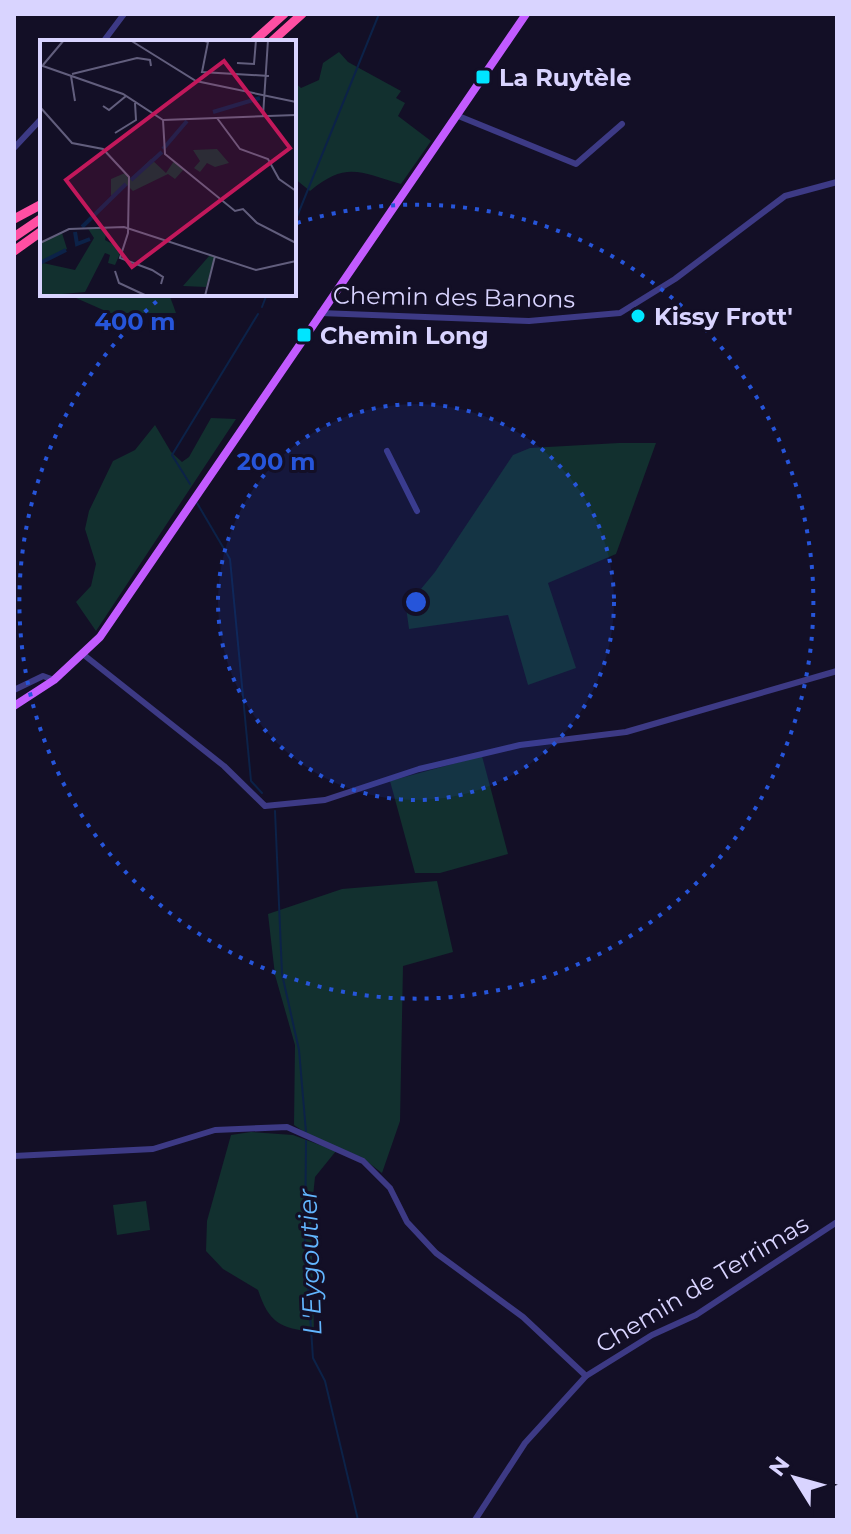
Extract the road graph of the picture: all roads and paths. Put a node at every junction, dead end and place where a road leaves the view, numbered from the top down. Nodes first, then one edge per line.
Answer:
1 (124, 14) edge
2 (284, 14) edge
3 (302, 14) edge
4 (525, 15) edge
5 (104, 40) edge
6 (255, 40) edge
7 (273, 40) edge
8 (456, 115) junction
9 (40, 120) edge
10 (622, 124) dead end
11 (14, 148) edge
12 (837, 182) edge
13 (40, 205) edge
14 (14, 219) edge
15 (40, 219) edge
16 (40, 232) edge
17 (14, 237) edge
18 (14, 251) edge
19 (320, 313) junction
20 (387, 451) dead end
21 (417, 511) dead end
22 (84, 655) junction
23 (837, 671) edge
24 (54, 680) junction
25 (14, 690) edge
26 (14, 706) edge
27 (14, 1156) edge
28 (837, 1222) edge
29 (586, 1376) junction
30 (475, 1520) edge

1 - 5 street
2 - 6 highway
3 - 7 highway
4 - 8 main road
8 - 10 street
8 - 19 main road
9 - 11 street
12 - 19 street, Chemin des Banons
13 - 14 highway
15 - 17 highway
16 - 18 highway
19 - 22 main road
20 - 21 street
22 - 23 street
22 - 24 main road
24 - 25 street
24 - 26 main road
27 - 29 street
28 - 29 street, Chemin de Terrimas
29 - 30 street, Chemin de Terrimas

